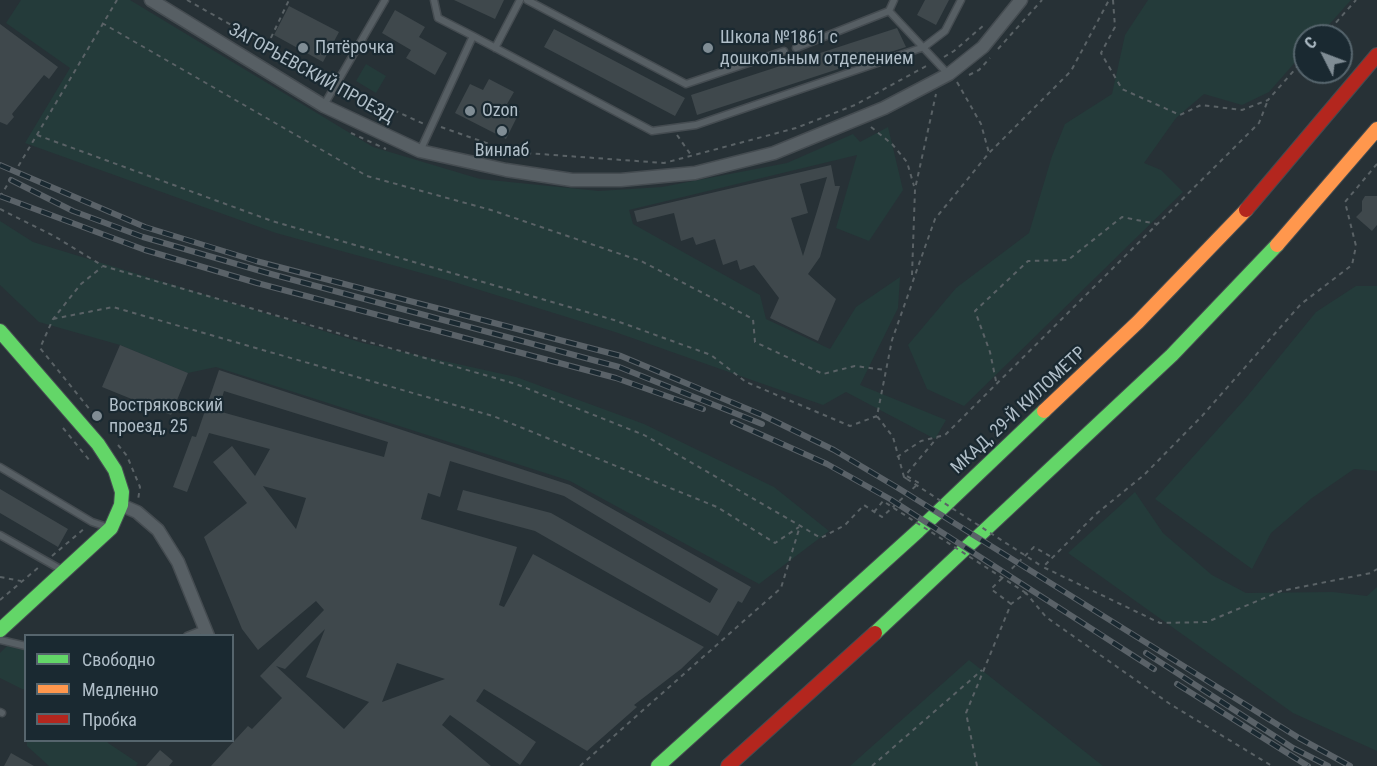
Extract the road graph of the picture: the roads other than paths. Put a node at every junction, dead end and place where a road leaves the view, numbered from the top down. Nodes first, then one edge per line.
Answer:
1 (151, 0) edge
2 (385, 0) edge
3 (434, 0) edge
4 (520, 0) edge
5 (527, 0) edge
6 (894, 0) edge
7 (961, 0) edge
8 (1021, 0) edge
9 (889, 11) junction
10 (473, 36) junction
11 (495, 48) junction
12 (796, 48) dead end
13 (924, 48) junction
14 (784, 51) dead end
15 (1377, 55) edge
16 (949, 74) junction
17 (324, 106) junction
18 (1377, 129) edge
19 (420, 151) junction
20 (0, 331) edge
21 (0, 467) edge
22 (121, 505) junction
23 (111, 528) junction
24 (0, 535) edge
25 (65, 572) junction
26 (0, 630) edge
27 (207, 632) edge
28 (0, 640) edge
29 (24, 646) edge
30 (658, 766) edge
31 (728, 766) edge

1 - 17 street, ЗАГОРЬЕВСКИЙ ПРОЕЗД
2 - 17 lane
3 - 10 lane
4 - 11 lane
5 - 14 lane
6 - 9 lane
7 - 13 lane
8 - 16 street, ЗАГОРЬЕВСКИЙ ПРОЕЗД
9 - 12 lane
9 - 13 lane
10 - 11 lane
10 - 19 lane
11 - 13 lane
13 - 16 lane
15 - 30 main road, МКАД, 29-Й КИЛОМЕТР
16 - 19 street, ЗАГОРЬЕВСКИЙ ПРОЕЗД
17 - 19 street, ЗАГОРЬЕВСКИЙ ПРОЕЗД
18 - 31 main road
20 - 22 main road
21 - 23 lane
22 - 23 main road
22 - 27 street
23 - 25 main road
24 - 25 lane
25 - 26 main road
28 - 29 lane

